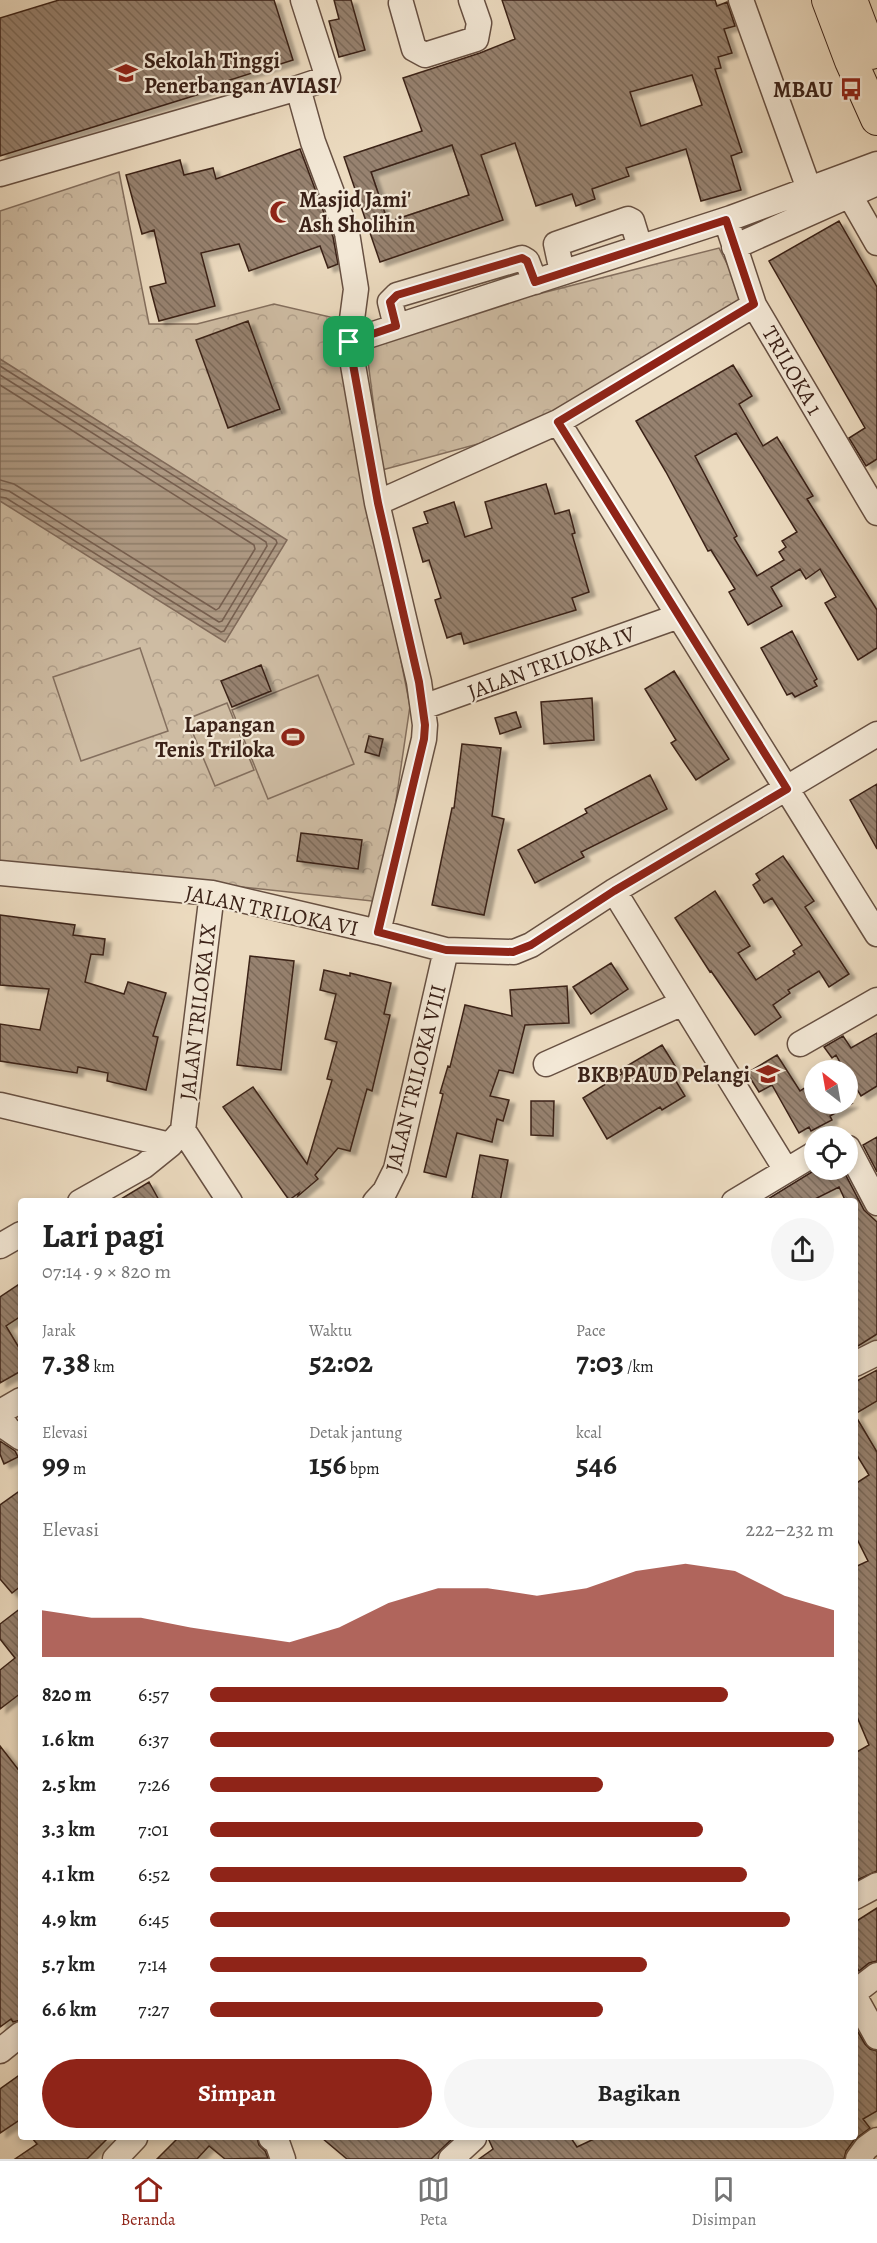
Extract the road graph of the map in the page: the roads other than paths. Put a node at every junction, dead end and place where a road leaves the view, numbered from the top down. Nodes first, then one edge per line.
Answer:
1 (303, 0) edge
2 (471, 0) edge
3 (741, 0) edge
4 (828, 0) edge
5 (851, 0) edge
6 (399, 4) edge
7 (870, 26) edge
8 (877, 68) edge
9 (298, 88) junction
10 (877, 119) edge
11 (0, 174) edge
12 (864, 180) edge
13 (809, 189) junction
14 (726, 220) junction
15 (877, 243) edge
16 (734, 247) junction
17 (754, 304) junction
18 (349, 342) junction
19 (558, 422) junction
20 (378, 503) junction
21 (877, 513) edge
22 (679, 616) junction
23 (423, 707) junction
24 (877, 734) edge
25 (787, 789) junction
26 (0, 873) edge
27 (614, 891) junction
28 (212, 893) junction
29 (378, 932) junction
30 (877, 934) edge
31 (446, 950) junction
32 (877, 1000) edge
33 (683, 1003) junction
34 (800, 1044) dead end
35 (546, 1064) dead end
36 (0, 1105) edge
37 (176, 1137) junction
38 (804, 1160) edge
39 (858, 1167) edge
40 (786, 1170) junction
41 (87, 1198) edge
42 (227, 1198) edge
43 (379, 1198) edge
44 (740, 1198) edge
45 (877, 1203) edge
46 (18, 1236) edge
47 (0, 1246) edge
48 (877, 1353) edge
49 (858, 1362) edge
50 (18, 1402) edge
51 (0, 1412) edge
52 (0, 1417) edge
53 (18, 1436) edge
54 (877, 1885) edge
55 (858, 1895) edge
56 (877, 1976) edge
57 (858, 1990) edge
58 (858, 2002) edge
59 (18, 2036) edge
60 (877, 2037) edge
61 (0, 2051) edge
62 (133, 2140) edge
63 (274, 2140) edge
64 (472, 2140) edge
65 (877, 2140) edge
66 (115, 2159) edge
67 (283, 2159) edge
68 (451, 2159) edge
69 (858, 2159) edge

1 - 9 street
2 - 6 street
3 - 13 street
4 - 10 main road
5 - 7 main road
7 - 8 main road
9 - 11 street
9 - 18 street
12 - 13 street
12 - 15 street
12 - 16 street
13 - 14 street
14 - 16 street, TRILOKA 1
14 - 18 street
16 - 17 street, TRILOKA 1
17 - 19 street
17 - 21 street, TRILOKA 1
18 - 20 street
19 - 20 street
19 - 22 street
20 - 23 street
22 - 23 street, JALAN TRILOKA IV
22 - 25 street
23 - 29 street
24 - 25 street, JALAN TRILOKA VI
25 - 27 street, JALAN TRILOKA VI
25 - 30 street
26 - 28 street, JALAN TRILOKA VI
27 - 31 street, JALAN TRILOKA VI
27 - 33 street
28 - 29 street, JALAN TRILOKA VI
28 - 37 street, JALAN TRILOKA IX
29 - 31 street, JALAN TRILOKA VI
31 - 43 street, JALAN TRILOKA VIII
32 - 34 street
33 - 35 street
33 - 40 street
36 - 37 street
37 - 41 street
37 - 42 street, JALAN TRILOKA IX
38 - 40 street
39 - 45 street
40 - 44 street
46 - 47 street
48 - 49 street
50 - 51 street
52 - 53 street
54 - 55 street
56 - 57 street
58 - 60 street
59 - 61 street
62 - 66 street
63 - 67 street
64 - 68 street
65 - 69 street

